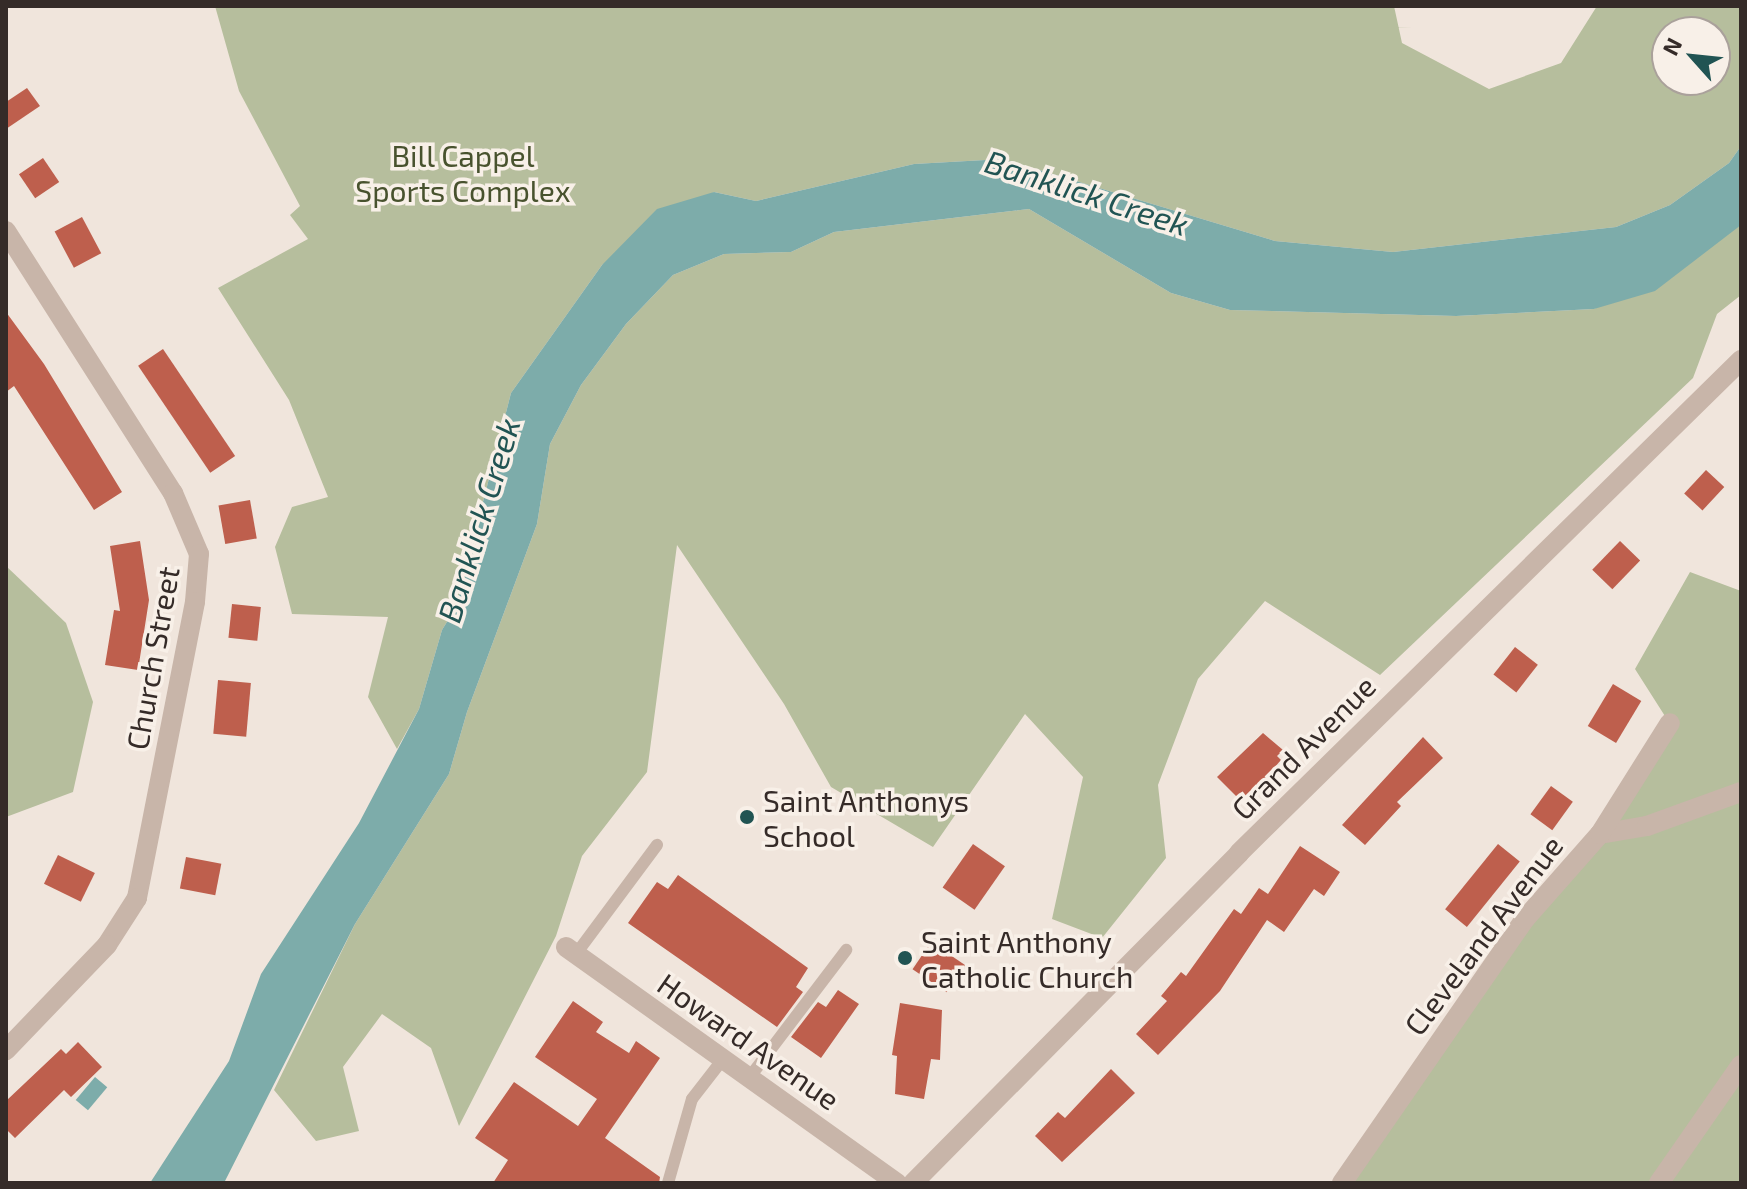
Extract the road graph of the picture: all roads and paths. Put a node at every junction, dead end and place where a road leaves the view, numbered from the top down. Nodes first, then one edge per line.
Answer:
1 (6, 231) edge
2 (1741, 360) edge
3 (1670, 723) dead end
4 (1741, 792) edge
5 (1600, 834) junction
6 (657, 845) dead end
7 (846, 950) dead end
8 (571, 951) joint
9 (6, 1050) edge
10 (723, 1059) junction
11 (1741, 1065) edge
12 (749, 1078) junction
13 (668, 1183) edge
14 (897, 1183) edge
15 (913, 1183) edge
16 (1342, 1183) edge
17 (1659, 1183) edge

1 - 9 street, Church Street
2 - 15 street, Grand Avenue
3 - 5 street, Cleveland Avenue
4 - 5 street
5 - 16 street, Cleveland Avenue
6 - 8 lane
7 - 12 lane
8 - 10 street, Howard Avenue
10 - 12 street, Howard Avenue
10 - 13 lane
11 - 17 street
12 - 14 street, Howard Avenue

